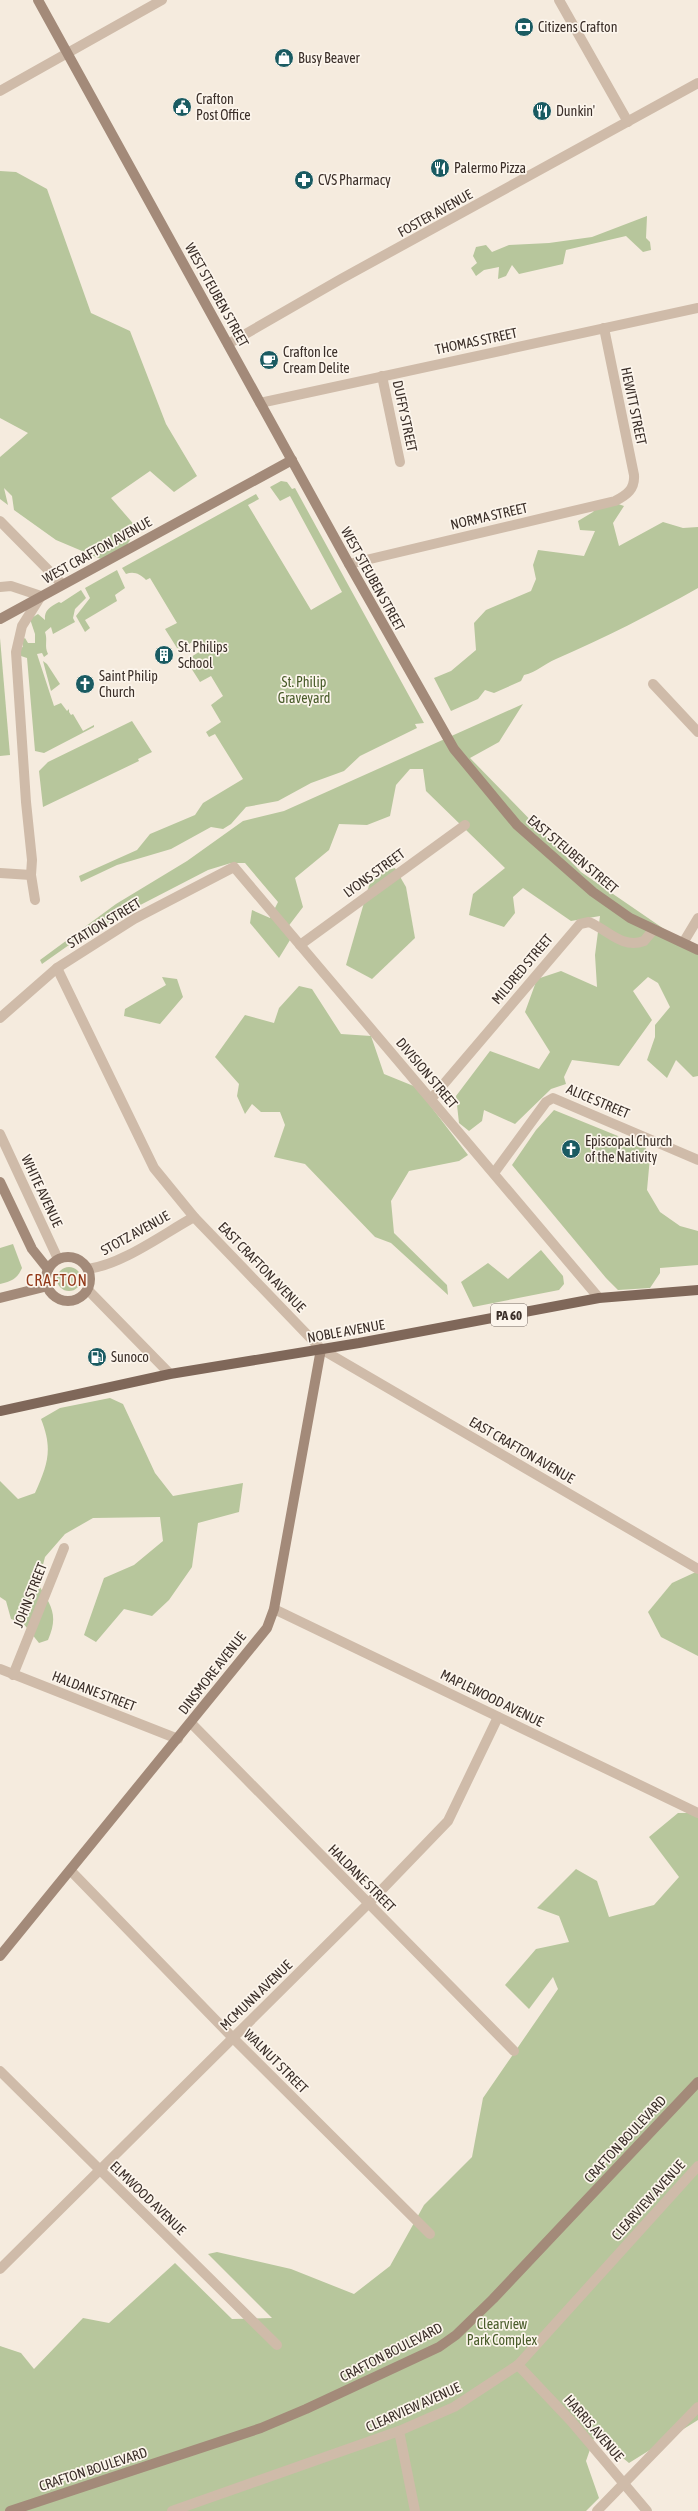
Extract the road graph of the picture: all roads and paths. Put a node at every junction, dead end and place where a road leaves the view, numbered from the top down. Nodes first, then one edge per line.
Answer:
1 (38, 0) edge
2 (162, 0) edge
3 (559, 0) edge
4 (68, 54) junction
5 (698, 83) edge
6 (0, 91) edge
7 (628, 122) junction
8 (698, 308) edge
9 (604, 328) junction
10 (228, 344) junction
11 (382, 376) junction
12 (260, 402) junction
13 (292, 460) junction
14 (400, 462) dead end
15 (632, 489) joint
16 (0, 521) edge
17 (349, 564) junction
18 (62, 584) junction
19 (0, 587) edge
20 (40, 596) junction
21 (0, 619) edge
22 (653, 684) dead end
23 (698, 732) edge
24 (454, 749) joint
25 (465, 825) dead end
26 (234, 867) joint
27 (0, 873) edge
28 (31, 875) junction
29 (35, 900) dead end
30 (698, 918) edge
31 (654, 929) junction
32 (683, 943) junction
33 (300, 945) junction
34 (698, 950) edge
35 (57, 968) junction
36 (0, 1018) edge
37 (431, 1099) junction
38 (0, 1134) edge
39 (698, 1160) edge
40 (494, 1173) junction
41 (0, 1182) edge
42 (194, 1217) junction
43 (58, 1259) junction
44 (48, 1269) junction
45 (88, 1269) junction
46 (48, 1286) junction
47 (88, 1290) junction
48 (698, 1290) edge
49 (0, 1298) edge
50 (599, 1298) junction
51 (321, 1349) junction
52 (170, 1374) junction
53 (0, 1411) edge
54 (64, 1548) dead end
55 (698, 1570) edge
56 (274, 1609) junction
57 (0, 1669) edge
58 (13, 1675) junction
59 (498, 1717) junction
60 (191, 1723) junction
61 (178, 1739) junction
62 (698, 1813) edge
63 (71, 1871) junction
64 (368, 1904) junction
65 (0, 1956) edge
66 (232, 2037) junction
67 (514, 2051) dead end
68 (0, 2071) edge
69 (698, 2082) edge
70 (698, 2166) edge
71 (100, 2171) junction
72 (430, 2234) dead end
73 (0, 2269) edge
74 (276, 2345) dead end
75 (518, 2365) junction
76 (698, 2407) edge
77 (399, 2431) junction
78 (623, 2484) junction
79 (10, 2511) edge
80 (172, 2511) edge
81 (415, 2511) edge
82 (597, 2511) edge
83 (647, 2511) edge

1 - 4 main road, WEST STEUBEN STREET
2 - 4 street
3 - 7 street
4 - 6 street
4 - 10 main road, WEST STEUBEN STREET
5 - 7 street, FOSTER AVENUE
7 - 10 street, FOSTER AVENUE
8 - 9 street, THOMAS STREET
9 - 11 street, THOMAS STREET
9 - 15 street, HEWITT STREET
10 - 12 main road, WEST STEUBEN STREET
11 - 12 street, THOMAS STREET
11 - 14 street, DUFFY STREET
12 - 13 main road, WEST STEUBEN STREET
13 - 17 main road, WEST STEUBEN STREET
13 - 18 main road, WEST CRAFTON AVENUE
15 - 17 street, NORMA STREET
16 - 18 street
17 - 24 main road, WEST STEUBEN STREET
18 - 20 main road, WEST CRAFTON AVENUE
19 - 20 street
20 - 21 main road
20 - 28 street, WEST CRAFTON AVENUE
22 - 23 street
24 - 31 main road, EAST STEUBEN STREET
25 - 33 street, LYONS STREET
26 - 33 street, DIVISION STREET
26 - 35 street, STATION STREET
27 - 28 street
28 - 29 street, WEST CRAFTON AVENUE
30 - 32 street
31 - 32 main road, EAST STEUBEN STREET
31 - 37 street, MILDRED STREET
32 - 34 main road, EAST STEUBEN STREET
33 - 37 street, DIVISION STREET
35 - 36 street, STATION STREET
35 - 42 street, EAST CRAFTON AVENUE
37 - 40 street, DIVISION STREET
38 - 43 street, WHITE AVENUE
39 - 40 street, ALICE STREET
40 - 50 street, DIVISION STREET
41 - 44 main road
42 - 45 street, STOTZ AVENUE
42 - 51 street, EAST CRAFTON AVENUE
43 - 44 main road
43 - 45 main road
44 - 46 main road
45 - 47 main road
46 - 47 main road
46 - 49 main road
47 - 52 street
48 - 50 main road, NOBLE AVENUE / PA 60
50 - 51 main road, NOBLE AVENUE / PA 60
51 - 52 main road, NOBLE AVENUE
51 - 55 street, EAST CRAFTON AVENUE
51 - 56 main road, DINSMORE AVENUE
52 - 53 main road, NOBLE AVENUE
54 - 58 street, JOHN STREET
56 - 59 street, MAPLEWOOD AVENUE
56 - 60 main road, DINSMORE AVENUE
57 - 58 street, HALDANE STREET
58 - 61 street, HALDANE STREET
59 - 62 street, MAPLEWOOD AVENUE
59 - 64 street, MCMUNN AVENUE
60 - 61 main road, DINSMORE AVENUE
60 - 64 street, HALDANE STREET
61 - 63 main road, DINSMORE AVENUE
63 - 65 main road, DINSMORE AVENUE
63 - 66 street, WALNUT STREET
64 - 66 street, MCMUNN AVENUE
64 - 67 street, HALDANE STREET
66 - 71 street, MCMUNN AVENUE
66 - 72 street, WALNUT STREET
68 - 71 street, ELMWOOD AVENUE
69 - 79 main road, CRAFTON BOULEVARD
70 - 75 street, CLEARVIEW AVENUE
71 - 73 street, MCMUNN AVENUE
71 - 74 street, ELMWOOD AVENUE
75 - 77 street, CLEARVIEW AVENUE
75 - 78 street, HARRIS AVENUE
76 - 78 street
77 - 80 street, CLEARVIEW AVENUE
77 - 81 street
78 - 82 street
78 - 83 street, HARRIS AVENUE

